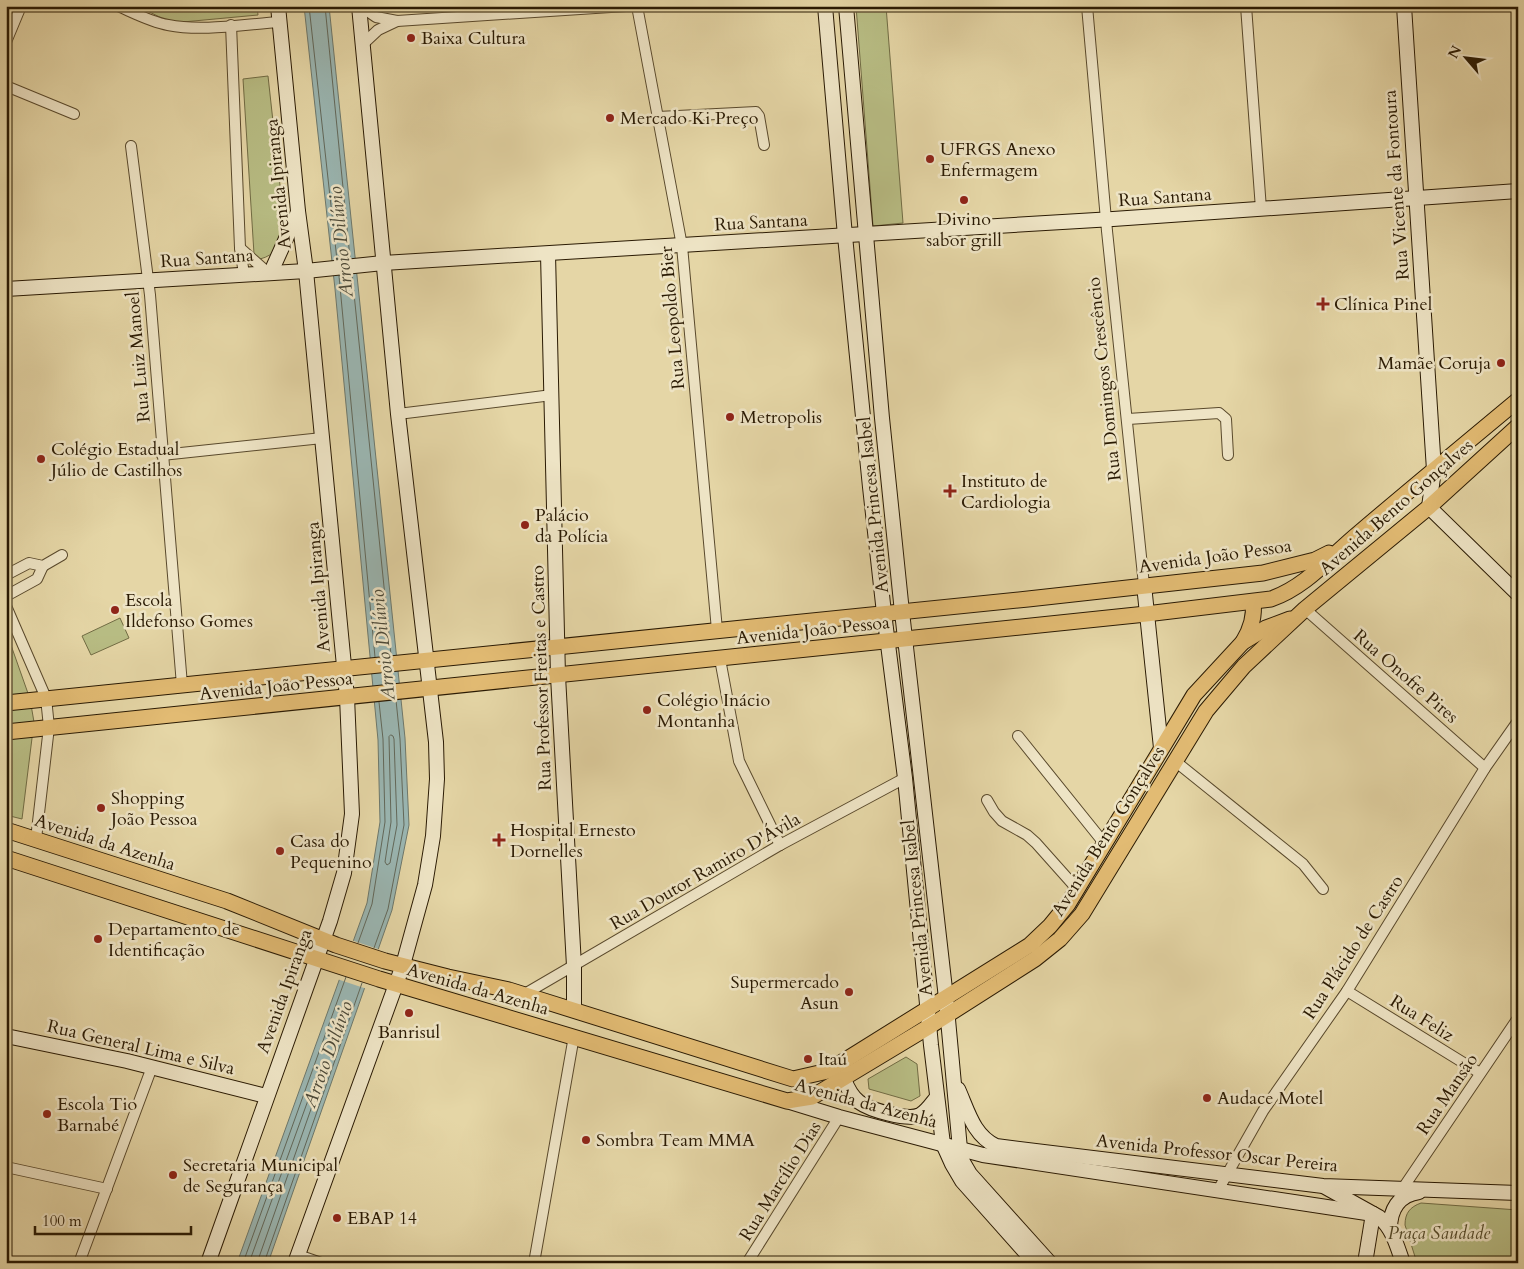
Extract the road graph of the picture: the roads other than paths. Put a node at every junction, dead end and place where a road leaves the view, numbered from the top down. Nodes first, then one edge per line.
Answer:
1 (21, 6) edge
2 (118, 6) edge
3 (278, 6) edge
4 (360, 6) edge
5 (626, 6) edge
6 (638, 6) edge
7 (846, 6) edge
8 (1087, 6) edge
9 (1246, 6) edge
10 (1404, 6) edge
11 (822, 9) edge
12 (467, 11) edge
13 (397, 21) junction
14 (280, 22) junction
15 (231, 25) junction
16 (6, 42) edge
17 (363, 44) junction
18 (6, 86) edge
19 (74, 114) dead end
20 (658, 117) junction
21 (764, 145) dead end
22 (131, 146) dead end
23 (1518, 191) edge
24 (1416, 197) junction
25 (1261, 209) junction
26 (298, 211) junction
27 (1106, 220) junction
28 (866, 234) junction
29 (845, 236) junction
30 (682, 246) junction
31 (240, 248) junction
32 (548, 254) junction
33 (383, 263) junction
34 (311, 270) junction
35 (269, 272) junction
36 (244, 274) junction
37 (148, 281) junction
38 (6, 289) edge
39 (552, 395) junction
40 (1518, 400) edge
41 (398, 414) junction
42 (1128, 419) junction
43 (1518, 426) edge
44 (322, 438) junction
45 (162, 454) junction
46 (1228, 455) dead end
47 (1434, 470) junction
48 (1429, 507) junction
49 (1342, 547) junction
50 (62, 555) dead end
51 (43, 566) junction
52 (6, 575) edge
53 (1144, 585) junction
54 (1518, 594) edge
55 (6, 596) edge
56 (1253, 602) junction
57 (6, 606) edge
58 (902, 612) junction
59 (1302, 612) junction
60 (884, 613) junction
61 (1146, 614) junction
62 (717, 630) junction
63 (906, 639) junction
64 (887, 640) junction
65 (1243, 642) junction
66 (558, 647) junction
67 (720, 659) junction
68 (427, 660) junction
69 (344, 669) junction
70 (558, 676) junction
71 (182, 685) junction
72 (430, 688) junction
73 (347, 697) junction
74 (46, 698) junction
75 (6, 703) edge
76 (1518, 721) edge
77 (49, 727) junction
78 (6, 732) edge
79 (1018, 736) dead end
80 (1161, 748) junction
81 (1175, 761) junction
82 (1485, 768) junction
83 (905, 778) junction
84 (987, 800) dead end
85 (6, 830) edge
86 (36, 839) junction
87 (1104, 843) junction
88 (780, 845) junction
89 (6, 858) edge
90 (1323, 888) dead end
91 (1077, 889) junction
92 (330, 942) junction
93 (323, 961) junction
94 (403, 965) junction
95 (574, 966) junction
96 (396, 984) junction
97 (1347, 991) junction
98 (523, 995) junction
99 (946, 998) junction
100 (928, 1008) junction
101 (574, 1010) junction
102 (948, 1014) junction
103 (1518, 1018) edge
104 (930, 1026) junction
105 (6, 1036) edge
106 (574, 1036) junction
107 (152, 1067) junction
108 (1480, 1074) junction
109 (953, 1077) junction
110 (792, 1079) joint
111 (844, 1079) junction
112 (266, 1096) junction
113 (936, 1098) junction
114 (787, 1101) junction
115 (839, 1117) junction
116 (943, 1144) junction
117 (960, 1149) junction
118 (6, 1167) edge
119 (1227, 1175) junction
120 (1323, 1186) junction
121 (1403, 1188) junction
122 (107, 1189) junction
123 (1434, 1189) junction
124 (1218, 1192) junction
125 (1518, 1193) edge
126 (1373, 1214) junction
127 (1390, 1229) junction
128 (296, 1259) edge
129 (1028, 1260) edge
130 (79, 1263) edge
131 (208, 1263) edge
132 (321, 1263) edge
133 (534, 1263) edge
134 (747, 1263) edge
135 (1050, 1263) edge
136 (1365, 1263) edge
137 (1403, 1263) edge

1 - 16 street
2 - 15 street
3 - 14 main road, Avenida Ipiranga
4 - 13 street
4 - 17 main road
5 - 12 street
6 - 20 street, Rua Leopoldo Bier
7 - 28 main road, Avenida Princesa Isabel
8 - 27 street, Rua Domingos Crescêncio
9 - 25 street
10 - 24 main road, Rua Vicente da Fontoura
11 - 29 main road, Avenida Princesa Isabel
12 - 13 street
13 - 17 street
14 - 15 street
14 - 26 main road, Avenida Ipiranga
15 - 31 street
17 - 33 main road
18 - 19 street
20 - 21 street
20 - 30 street, Rua Leopoldo Bier
22 - 37 street, Rua Luiz Manoel
23 - 24 main road, Rua Santana
24 - 25 main road, Rua Santana
24 - 47 main road, Rua Vicente da Fontoura
25 - 27 main road, Rua Santana
26 - 34 main road, Avenida Ipiranga
26 - 35 main road
27 - 28 main road, Rua Santana
27 - 42 street, Rua Domingos Crescêncio
28 - 29 main road, Rua Santana
28 - 58 main road, Avenida Princesa Isabel
29 - 30 main road, Rua Santana
29 - 60 main road, Avenida Princesa Isabel
30 - 32 main road, Rua Santana
30 - 62 street, Rua Leopoldo Bier
31 - 35 street
31 - 36 street
32 - 33 main road, Rua Santana
32 - 39 main road, Rua Professor Freitas e Castro
33 - 34 main road, Rua Santana
33 - 41 main road
34 - 35 main road, Rua Santana
34 - 44 main road, Avenida Ipiranga
35 - 36 main road, Rua Santana
36 - 37 main road, Rua Santana
37 - 38 main road, Rua Santana
37 - 45 street, Rua Luiz Manoel
39 - 41 street
39 - 66 main road, Rua Professor Freitas e Castro
40 - 47 main road, Avenida Bento Gonçalves
41 - 68 main road
42 - 46 street
42 - 53 street, Rua Domingos Crescêncio
43 - 48 main road, Avenida Bento Gonçalves
44 - 45 street
44 - 69 main road, Avenida Ipiranga
45 - 71 street, Rua Luiz Manoel
47 - 48 main road, Rua Vicente da Fontoura
47 - 49 main road, Avenida Bento Gonçalves
48 - 54 main road
48 - 59 main road, Avenida Bento Gonçalves
49 - 53 main road, Avenida João Pessoa
49 - 56 main road, Avenida João Pessoa
50 - 51 street
51 - 52 street
51 - 55 street
53 - 58 main road, Avenida João Pessoa
53 - 61 main road, Rua Domingos Crescêncio
56 - 61 main road, Avenida João Pessoa
56 - 65 main road
57 - 74 street
58 - 60 main road, Avenida João Pessoa
58 - 63 main road, Avenida Princesa Isabel
59 - 65 main road, Avenida Bento Gonçalves
59 - 81 main road, Avenida Bento Gonçalves
59 - 82 street, Rua Onofre Pires
60 - 62 main road, Avenida João Pessoa
60 - 64 main road, Avenida Princesa Isabel
61 - 63 main road, Avenida João Pessoa
61 - 80 main road, Rua Domingos Crescêncio
62 - 66 main road, Avenida João Pessoa
63 - 64 main road, Avenida João Pessoa
63 - 99 main road, Avenida Princesa Isabel
64 - 67 main road, Avenida João Pessoa
64 - 83 main road, Avenida Princesa Isabel
65 - 80 main road, Avenida Bento Gonçalves
66 - 68 main road, Avenida João Pessoa
66 - 70 main road, Rua Professor Freitas e Castro
67 - 70 main road, Avenida João Pessoa
67 - 88 street
68 - 69 main road, Avenida João Pessoa
68 - 72 main road
69 - 71 main road, Avenida João Pessoa
69 - 73 main road, Avenida Ipiranga
70 - 72 main road, Avenida João Pessoa
70 - 95 main road, Rua Professor Freitas e Castro
71 - 74 main road, Avenida João Pessoa
72 - 73 main road, Avenida João Pessoa
72 - 94 main road
73 - 77 main road, Avenida João Pessoa
73 - 92 main road, Avenida Ipiranga
74 - 75 main road, Avenida João Pessoa
74 - 77 street
76 - 82 street, Rua Plácido de Castro
77 - 78 main road, Avenida João Pessoa
77 - 86 street
79 - 87 street
80 - 87 main road, Avenida Bento Gonçalves
81 - 90 street
81 - 102 main road, Avenida Bento Gonçalves
82 - 97 street, Rua Plácido de Castro
83 - 88 street, Rua Doutor Ramiro D'Ávila
83 - 100 main road, Avenida Princesa Isabel
84 - 91 street
85 - 86 main road, Avenida da Azenha
86 - 92 main road, Avenida da Azenha
87 - 91 main road, Avenida Bento Gonçalves
88 - 95 street, Rua Doutor Ramiro D'Ávila
89 - 93 main road, Avenida da Azenha
91 - 99 main road, Avenida Bento Gonçalves
92 - 93 main road, Avenida Ipiranga
92 - 94 main road, Avenida da Azenha
93 - 96 main road, Avenida da Azenha
93 - 112 main road, Avenida Ipiranga
94 - 96 main road
94 - 98 main road, Avenida da Azenha
95 - 98 street, Rua Doutor Ramiro D'Ávila
95 - 101 main road, Rua Professor Freitas e Castro
96 - 106 main road, Avenida da Azenha
96 - 128 main road
97 - 108 street, Rua Feliz
97 - 119 street, Rua Plácido de Castro
98 - 101 main road, Avenida da Azenha
99 - 100 main road, Avenida Bento Gonçalves
99 - 102 main road, Avenida Princesa Isabel
100 - 104 main road, Avenida Princesa Isabel
100 - 110 main road, Avenida Bento Gonçalves
101 - 110 main road, Avenida da Azenha
102 - 104 main road, Avenida Bento Gonçalves
102 - 109 main road, Avenida Princesa Isabel
103 - 108 street, Rua Mansão
104 - 111 main road, Avenida Bento Gonçalves
104 - 113 main road, Avenida Princesa Isabel
105 - 107 main road, Rua General Lima e Silva
106 - 114 main road, Avenida da Azenha
106 - 133 street
107 - 112 main road, Rua General Lima e Silva
107 - 122 street
108 - 121 street, Rua Mansão
109 - 117 main road, Avenida Princesa Isabel
109 - 119 main road, Avenida Professor Oscar Pereira
111 - 113 main road
111 - 114 main road, Avenida Bento Gonçalves
112 - 131 main road, Avenida Ipiranga
113 - 116 main road, Avenida Princesa Isabel
114 - 115 main road, Avenida da Azenha
115 - 116 main road, Avenida da Azenha
115 - 134 street, Rua Marcílio Dias
116 - 117 main road, Avenida da Azenha
116 - 129 main road, Avenida da Azenha
117 - 124 main road, Avenida Professor Oscar Pereira
117 - 135 main road
118 - 122 street
119 - 120 main road, Avenida Professor Oscar Pereira
119 - 124 street, Rua Plácido de Castro
120 - 121 main road, Avenida Professor Oscar Pereira
120 - 126 main road
121 - 123 main road, Avenida Professor Oscar Pereira
122 - 130 street
123 - 125 main road, Avenida Professor Oscar Pereira
123 - 127 main road
124 - 126 main road, Avenida Professor Oscar Pereira
126 - 127 main road
126 - 136 main road
127 - 137 main road
128 - 132 street

